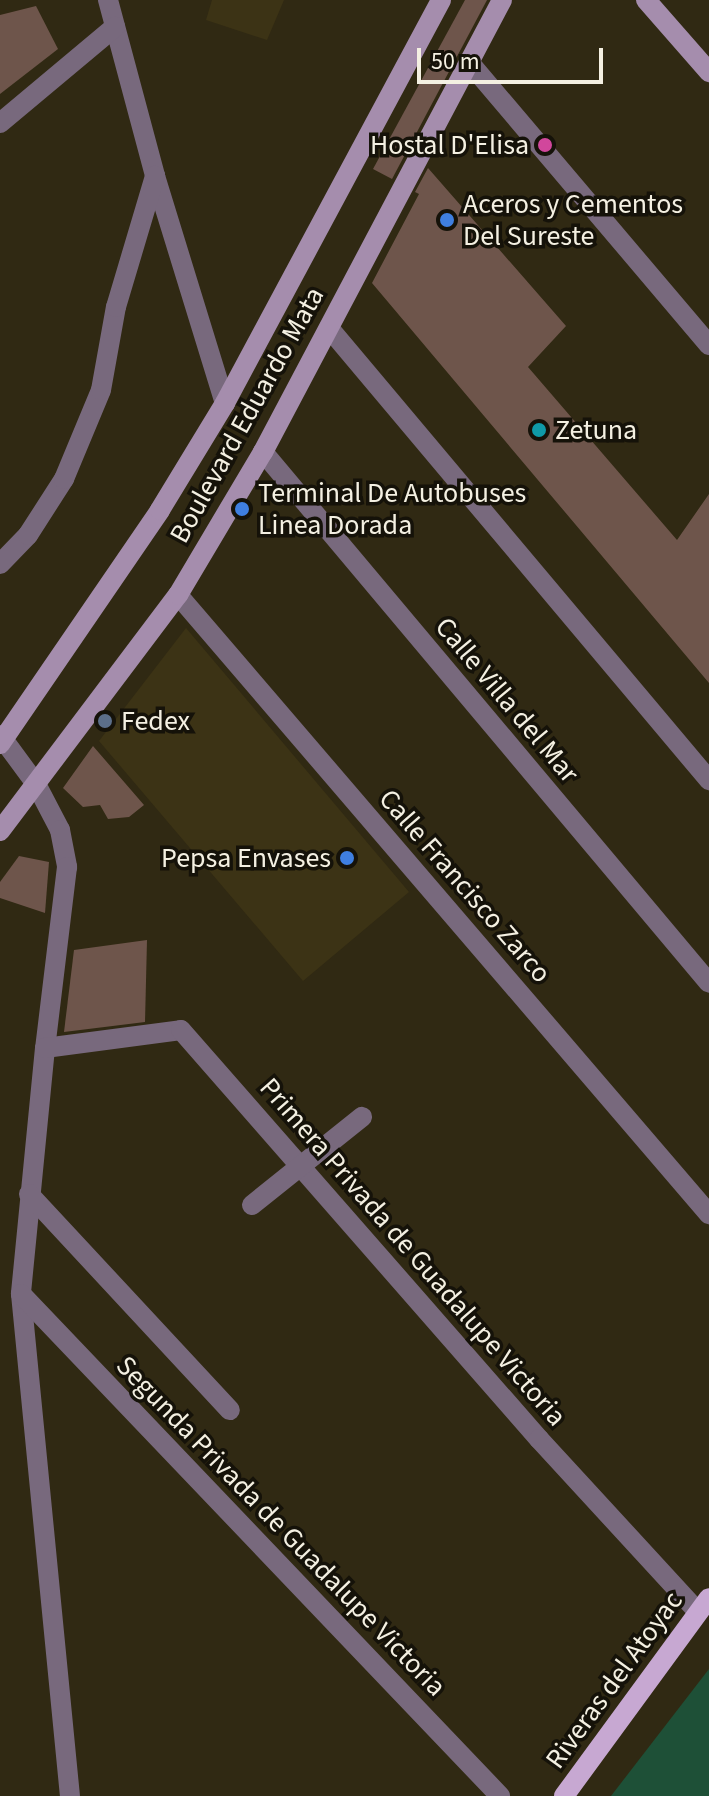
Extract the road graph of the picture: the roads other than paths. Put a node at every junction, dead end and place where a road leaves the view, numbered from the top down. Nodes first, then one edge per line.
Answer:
1 (108, 0) edge
2 (441, 0) edge
3 (502, 0) edge
4 (646, 0) edge
5 (115, 27) junction
6 (469, 62) junction
7 (709, 72) edge
8 (0, 123) edge
9 (155, 176) junction
10 (329, 328) junction
11 (709, 345) edge
12 (225, 403) junction
13 (263, 452) junction
14 (0, 564) edge
15 (178, 595) junction
16 (1, 740) edge
17 (709, 780) edge
18 (36, 784) junction
19 (0, 831) edge
20 (709, 983) edge
21 (45, 1048) junction
22 (362, 1117) dead end
23 (299, 1168) junction
24 (29, 1194) junction
25 (252, 1205) dead end
26 (709, 1214) edge
27 (21, 1294) junction
28 (230, 1410) dead end
29 (704, 1605) edge
30 (70, 1796) edge
31 (500, 1796) edge
32 (564, 1796) edge

1 - 5 street
2 - 12 main road, Boulevard Eduardo Mata
3 - 6 main road, Boulevard Eduardo Mata
4 - 7 main road
5 - 8 street
5 - 9 street
6 - 10 main road, Boulevard Eduardo Mata
6 - 11 street
9 - 12 street
9 - 14 street
10 - 13 main road, Boulevard Eduardo Mata
10 - 17 street
12 - 16 main road, Boulevard Eduardo Mata
13 - 15 main road, Boulevard Eduardo Mata
13 - 20 street, Calle Villa del Mar
15 - 18 main road, Boulevard Eduardo Mata
15 - 26 street, Calle Francisco Zarco
16 - 18 street
18 - 19 main road, Boulevard Eduardo Mata
18 - 21 street
21 - 23 street, Primera Privada de Guadalupe Victoria
21 - 24 street
22 - 23 street
23 - 25 street
23 - 29 street, Primera Privada de Guadalupe Victoria
24 - 27 street
24 - 28 street
27 - 30 street
27 - 31 street, Segunda Privada de Guadalupe Victoria
29 - 32 main road, Riveras del Atoyac

